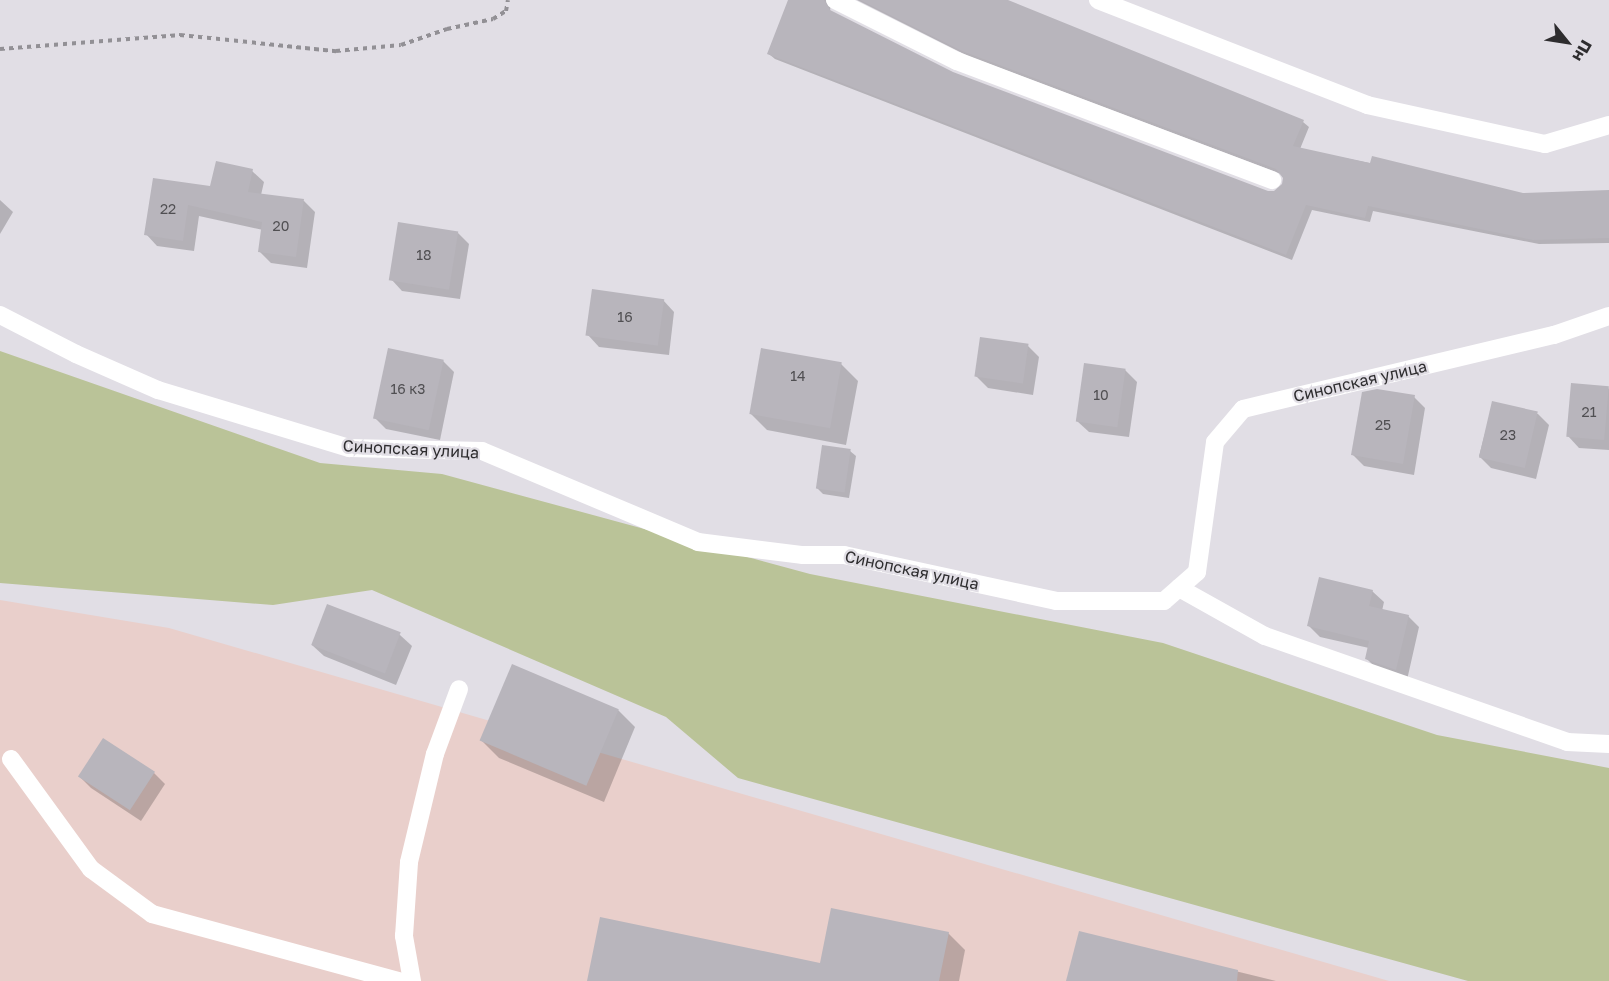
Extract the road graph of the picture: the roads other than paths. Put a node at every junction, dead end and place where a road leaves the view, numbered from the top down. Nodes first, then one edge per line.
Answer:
1 (835, 0) edge
2 (1098, 0) edge
3 (1609, 125) edge
4 (1272, 180) dead end
5 (0, 315) edge
6 (1609, 316) edge
7 (1179, 588) junction
8 (459, 689) dead end
9 (1609, 744) edge
10 (11, 759) dead end
11 (399, 981) edge
12 (412, 981) edge

1 - 4 lane
2 - 3 lane
5 - 7 lane, Синопская улица
6 - 7 lane, Синопская улица
7 - 9 lane
8 - 12 lane
10 - 11 lane

